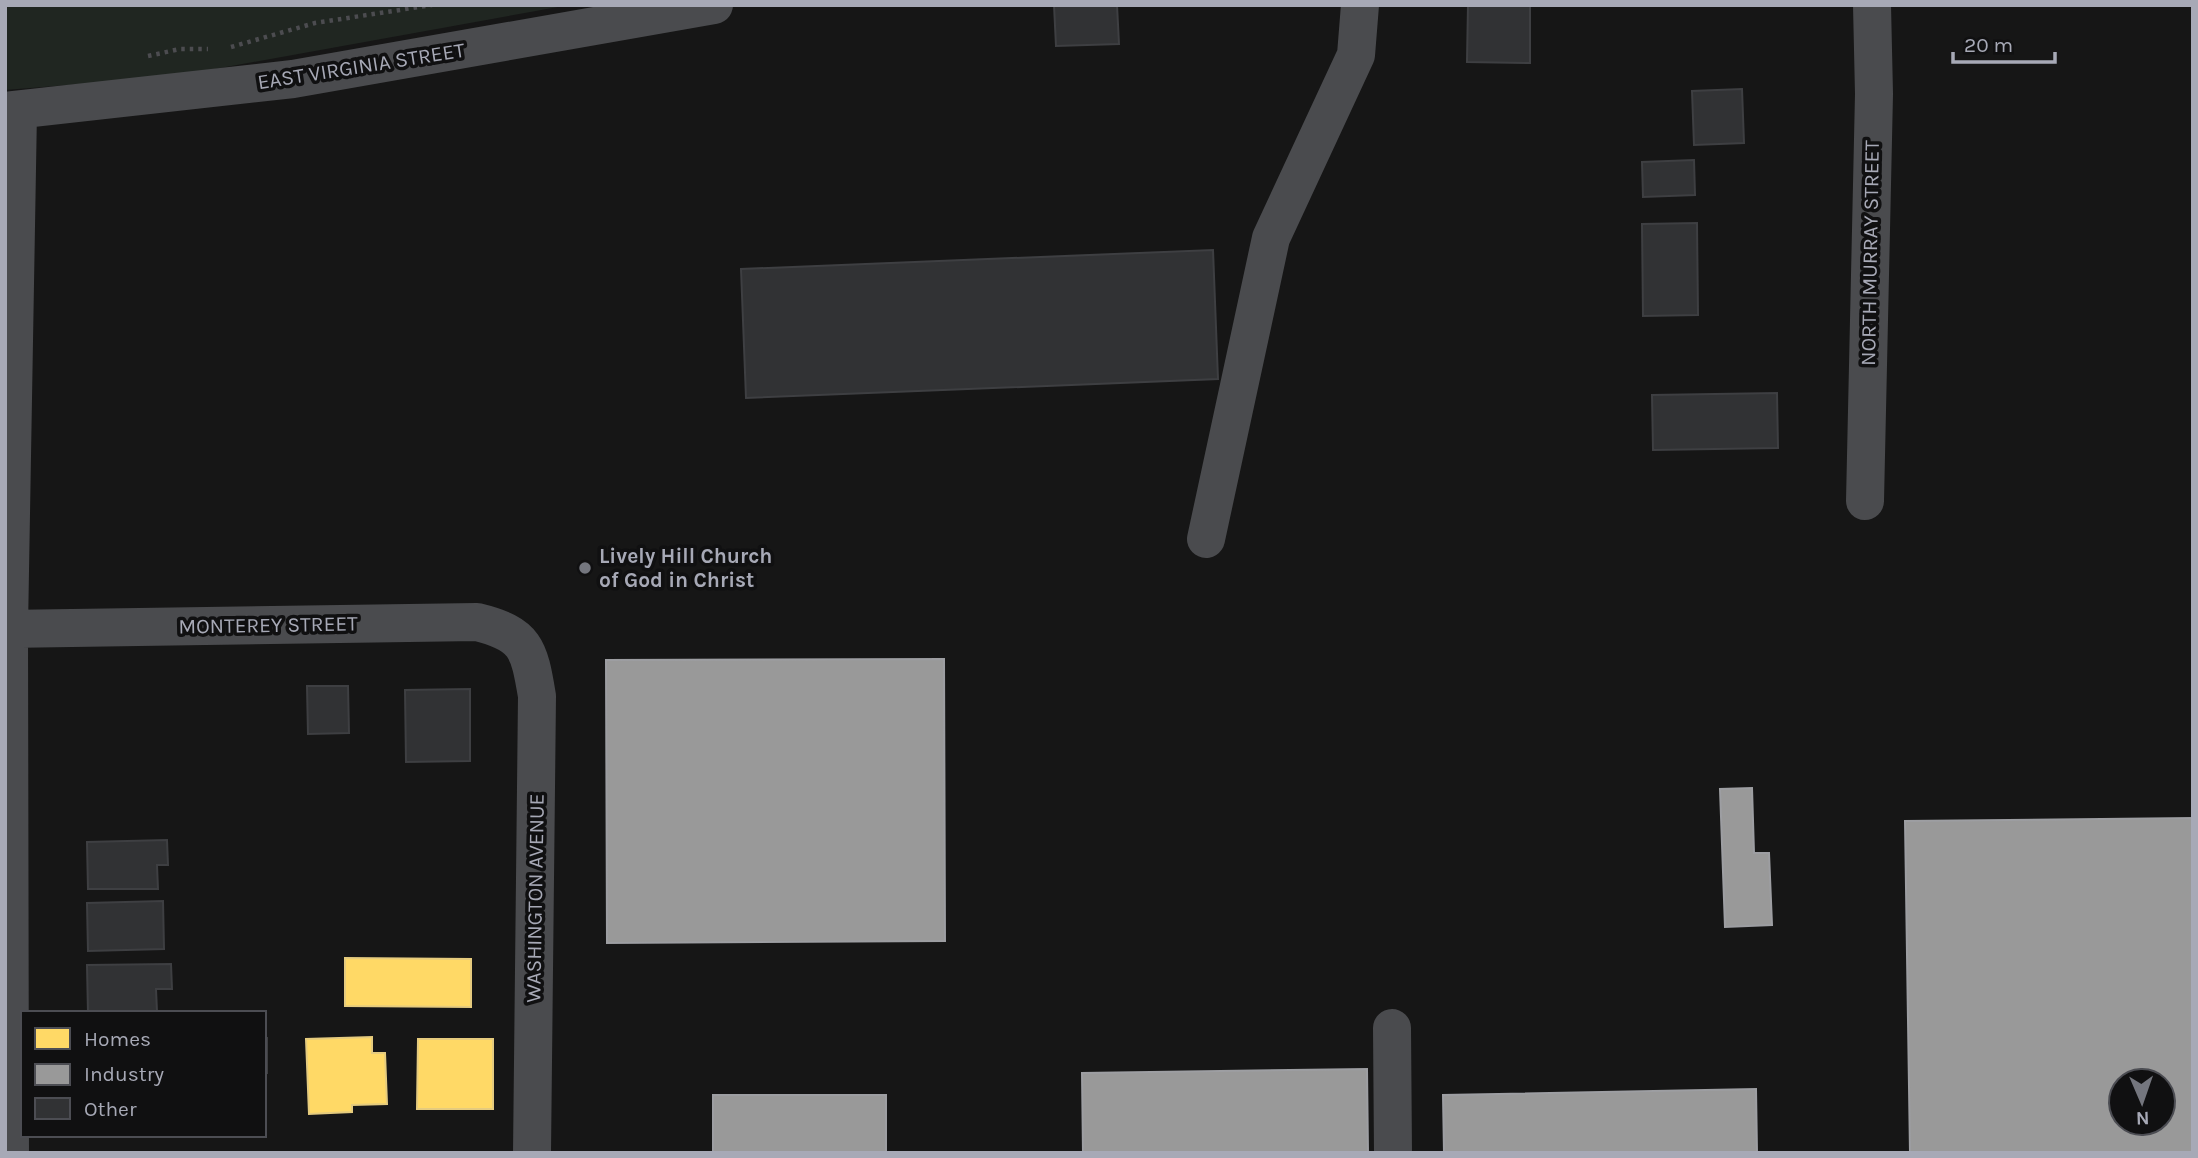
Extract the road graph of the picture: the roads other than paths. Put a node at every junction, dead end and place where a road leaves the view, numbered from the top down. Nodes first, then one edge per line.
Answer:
1 (714, 5) edge
2 (1360, 5) edge
3 (1872, 5) edge
4 (12, 111) edge
5 (1865, 502) dead end
6 (1206, 538) dead end
7 (7, 629) edge
8 (524, 646) joint
9 (1392, 1028) dead end
10 (10, 1153) edge
11 (532, 1153) edge
12 (1393, 1153) edge

1 - 4 street, EAST VIRGINIA STREET
2 - 6 street
3 - 5 street, NORTH MURRAY STREET
4 - 7 street
7 - 8 street, MONTEREY STREET
7 - 10 street
8 - 11 street, WASHINGTON AVENUE
9 - 12 street

